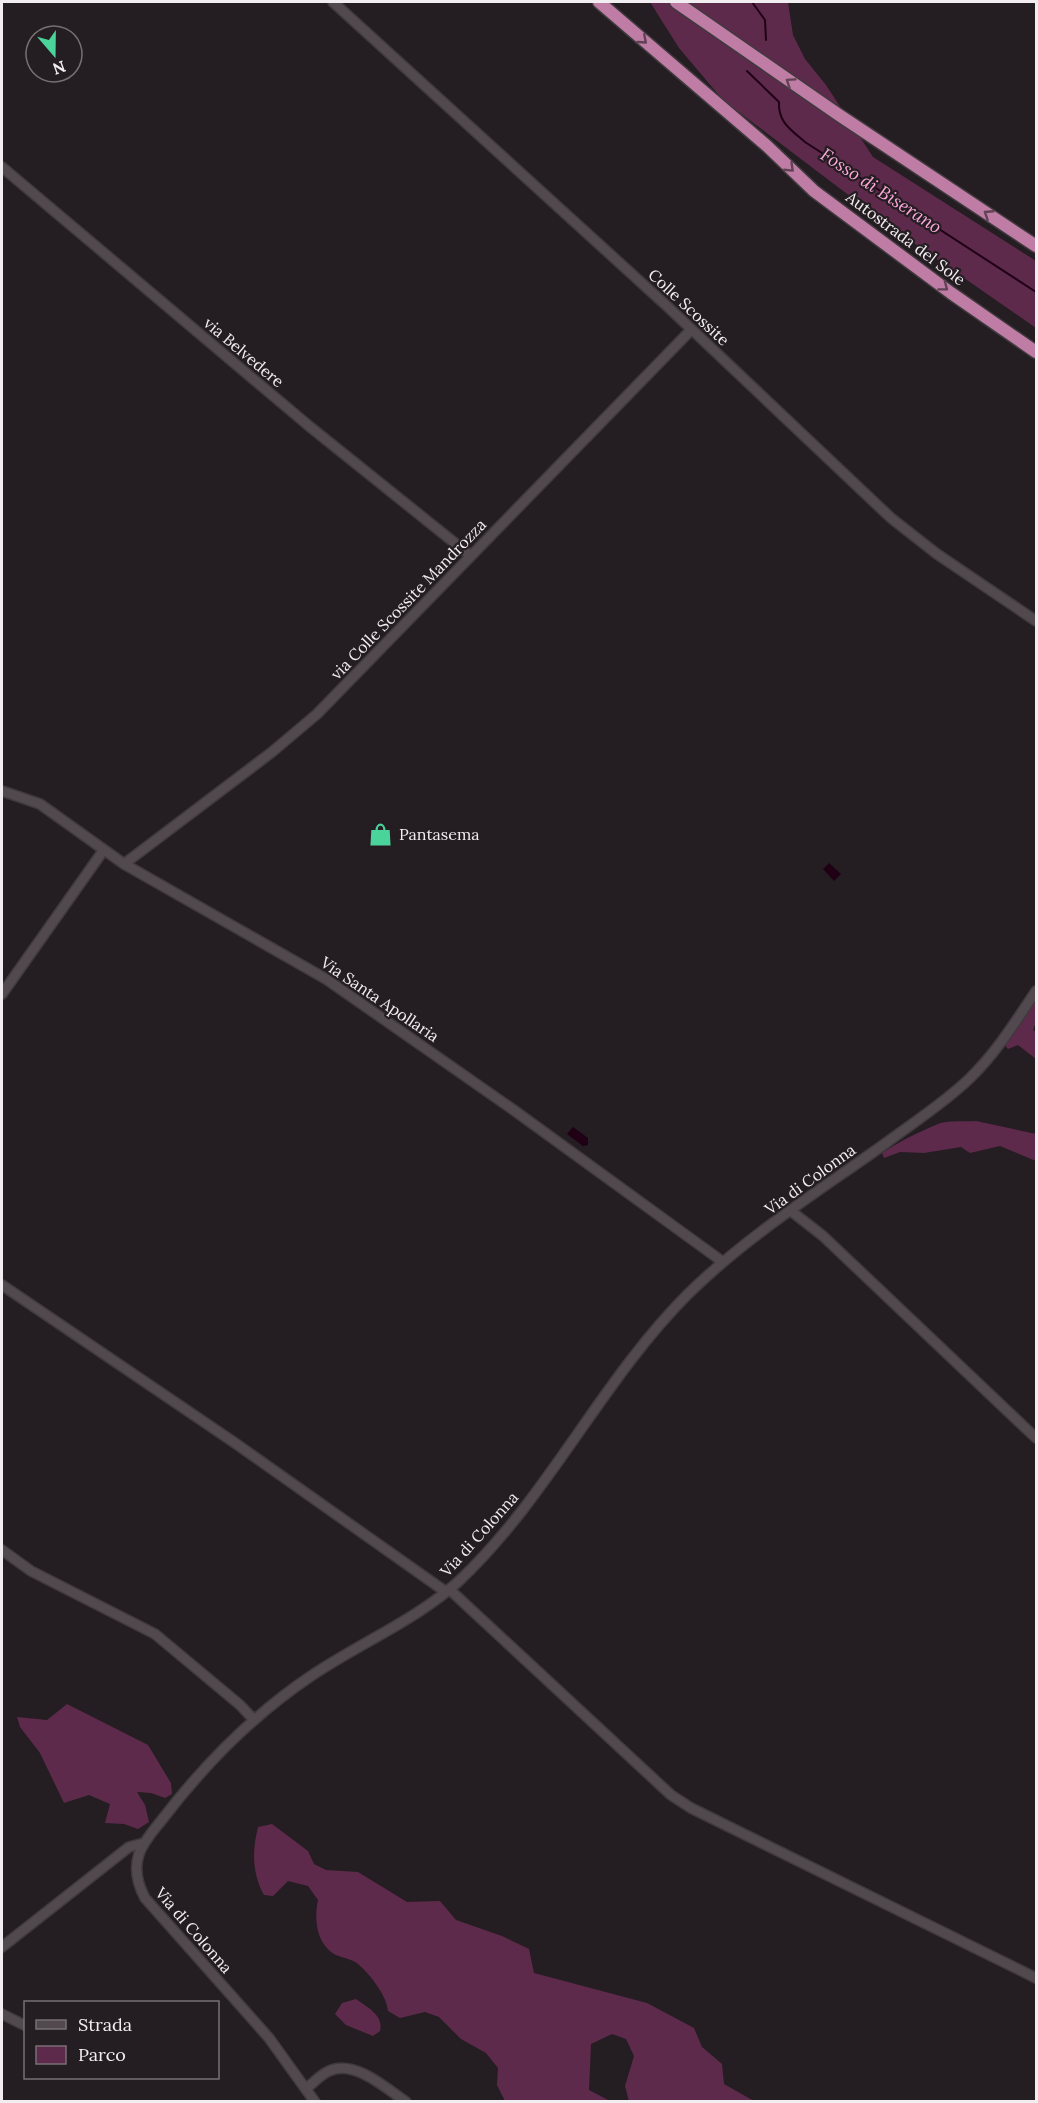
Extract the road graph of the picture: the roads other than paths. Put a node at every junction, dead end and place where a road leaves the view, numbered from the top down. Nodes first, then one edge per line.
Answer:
1 (333, 2) edge
2 (599, 2) edge
3 (676, 2) edge
4 (2, 167) edge
5 (1036, 246) edge
6 (692, 330) junction
7 (1036, 352) edge
8 (471, 556) junction
9 (1036, 621) edge
10 (2, 791) edge
11 (103, 851) junction
12 (124, 864) junction
13 (1036, 991) edge
14 (2, 994) edge
15 (791, 1211) junction
16 (723, 1262) junction
17 (2, 1285) edge
18 (1036, 1438) edge
19 (2, 1550) edge
20 (448, 1591) junction
21 (254, 1720) junction
22 (144, 1843) junction
23 (2, 1947) edge
24 (1036, 1978) edge
25 (2, 2014) edge
26 (24, 2025) edge
27 (306, 2089) junction
28 (315, 2102) edge
29 (406, 2102) edge

1 - 6 street, Colle Scossite
2 -> 7 highway, Autostrada del Sole
5 -> 3 highway
4 - 8 street, via Belvedere
6 - 8 street, via Colle Scossite Mandrozza
6 - 9 street, Colle Scossite
8 - 12 street, via Colle Scossite Mandrozza
10 - 11 street, Via Santa Apollaria
11 - 12 street, Via Santa Apollaria
11 - 14 street
12 - 16 street, Via Santa Apollaria
13 - 15 street, Via di Colonna
15 - 16 street, Via di Colonna
15 - 18 street
16 - 20 street, Via di Colonna
17 - 20 street
19 - 21 street
20 - 21 street, Via di Colonna
20 - 24 street
21 - 22 street, Via di Colonna
22 - 23 street
22 - 27 street, Via di Colonna
25 - 26 street
27 - 28 street, Via di Colonna
27 - 29 street

